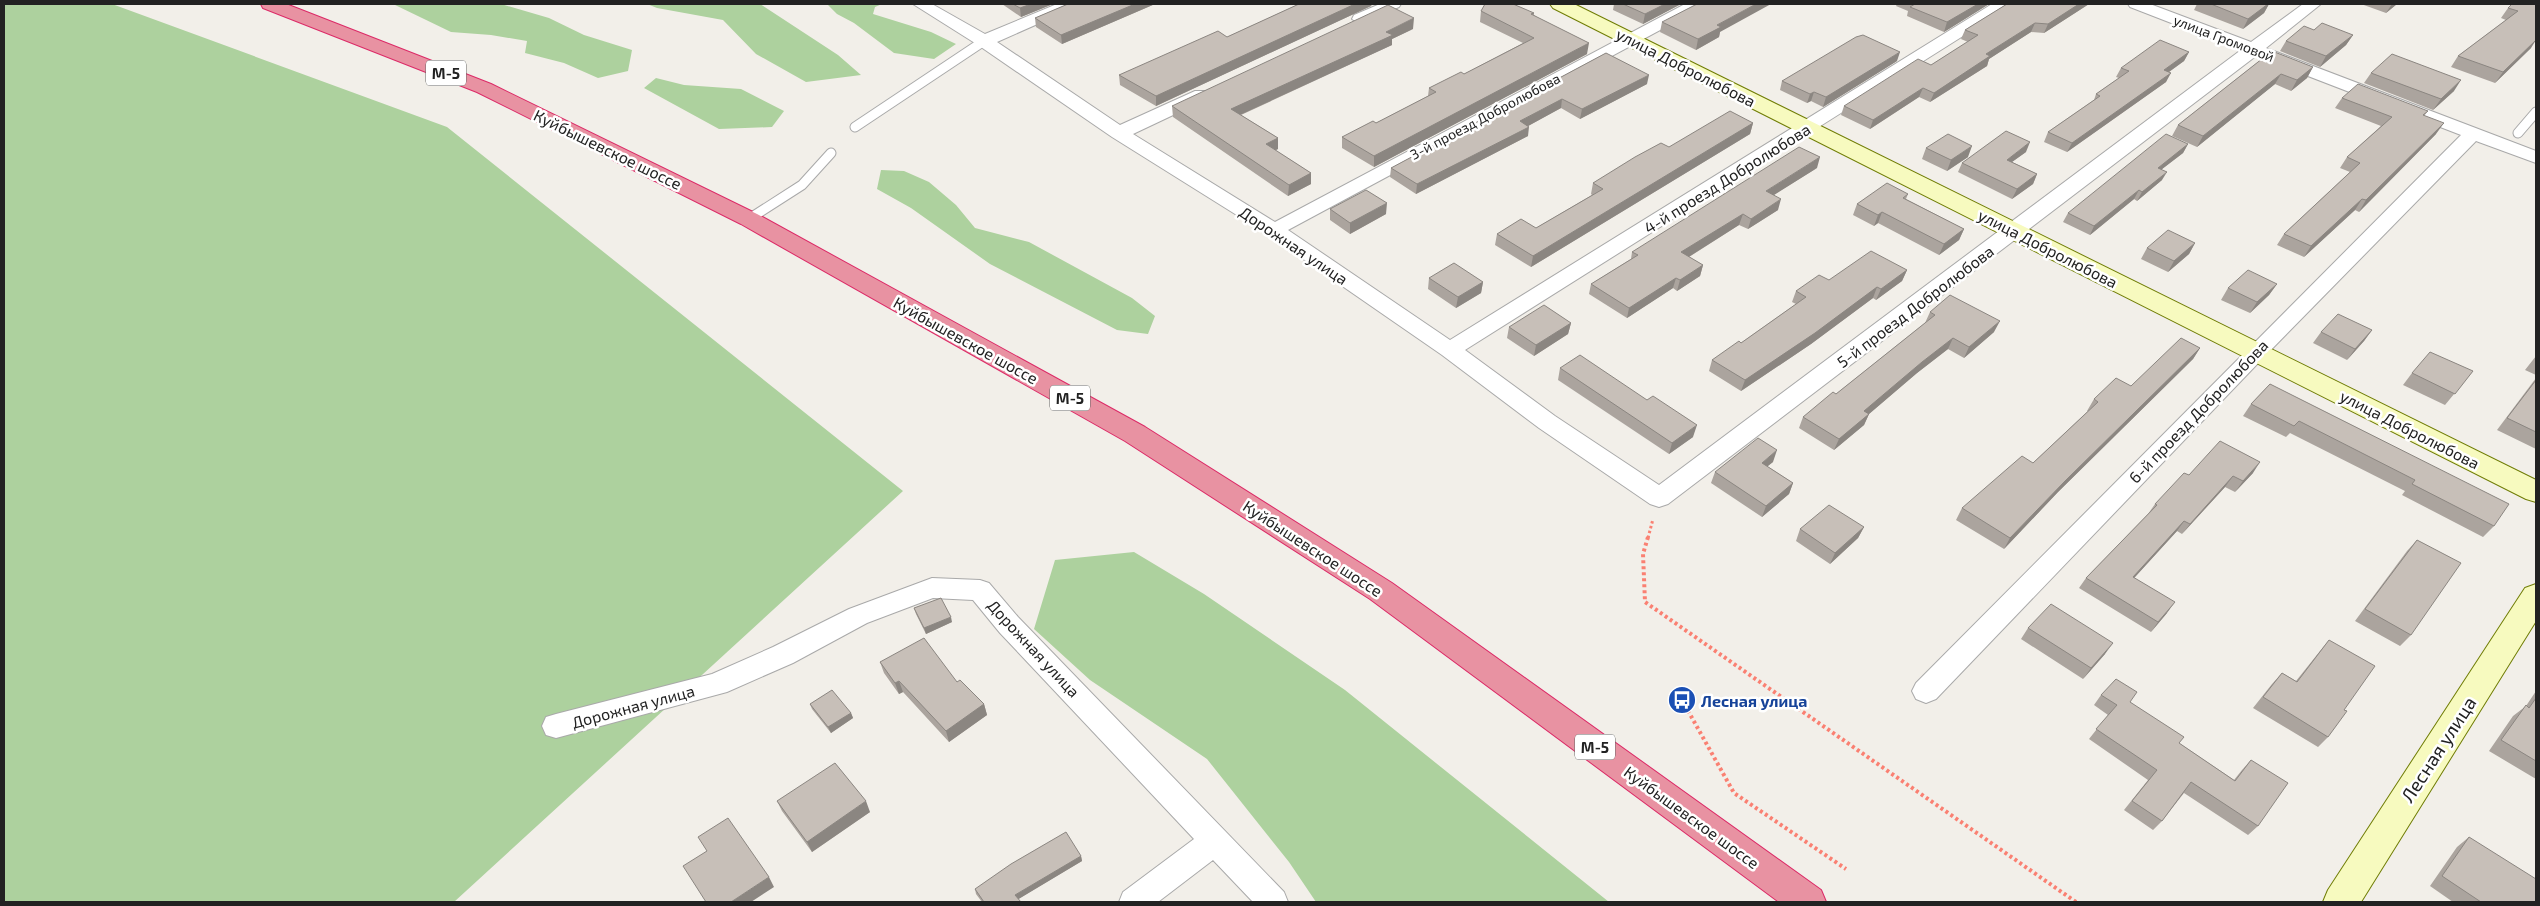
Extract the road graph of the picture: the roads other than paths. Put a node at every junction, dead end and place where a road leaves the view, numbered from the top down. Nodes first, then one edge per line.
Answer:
1 (270, 4) edge
2 (921, 4) edge
3 (1070, 4) edge
4 (1393, 4) edge
5 (1560, 4) edge
6 (1697, 4) edge
7 (2003, 4) edge
8 (2136, 4) edge
9 (2312, 4) edge
10 (1349, 25) edge
11 (1630, 39) junction
12 (984, 41) junction
13 (2252, 50) junction
14 (1216, 87) edge
15 (2536, 112) edge
16 (855, 127) dead end
17 (1807, 128) junction
18 (2473, 133) junction
19 (2518, 133) dead end
20 (1119, 134) junction
21 (831, 153) dead end
22 (2536, 157) edge
23 (749, 219) junction
24 (1274, 230) junction
25 (2015, 231) junction
26 (1450, 350) junction
27 (2256, 352) junction
28 (2536, 492) edge
29 (1659, 498) joint
30 (2536, 596) edge
31 (1926, 692) dead end
32 (556, 726) dead end
33 (1214, 841) junction
34 (1134, 902) edge
35 (1273, 902) edge
36 (1808, 902) edge
37 (2341, 902) edge

1 - 23 highway, Куйбышевское шоссе / М-5
2 - 12 street, Дорожная улица
3 - 12 street
4 - 10 street
5 - 11 street, улица Добролюбова
6 - 11 street, 3-й проезд Добролюбова
7 - 17 street, 4-й проезд Добролюбова
8 - 13 street, улица Громовой
9 - 13 street, 5-й проезд Добролюбова
11 - 17 street, улица Добролюбова
11 - 24 street, 3-й проезд Добролюбова
12 - 16 lane
12 - 20 street, Дорожная улица
13 - 18 street, улица Громовой
13 - 25 street, 5-й проезд Добролюбова
14 - 20 street
15 - 19 lane
17 - 25 street, улица Добролюбова
17 - 26 street, 4-й проезд Добролюбова
18 - 22 street, улица Громовой
18 - 27 street, 6-й проезд Добролюбова
20 - 24 street, Дорожная улица
21 - 23 lane
23 - 36 highway, Куйбышевское шоссе / М-5
24 - 26 street, Дорожная улица
25 - 27 street, улица Добролюбова
25 - 29 street, 5-й проезд Добролюбова
26 - 29 street, Дорожная улица
27 - 28 street, улица Добролюбова
27 - 31 street, 6-й проезд Добролюбова
30 - 37 street, Лесная улица
32 - 33 street, Дорожная улица
33 - 34 street
33 - 35 street, Дорожная улица

